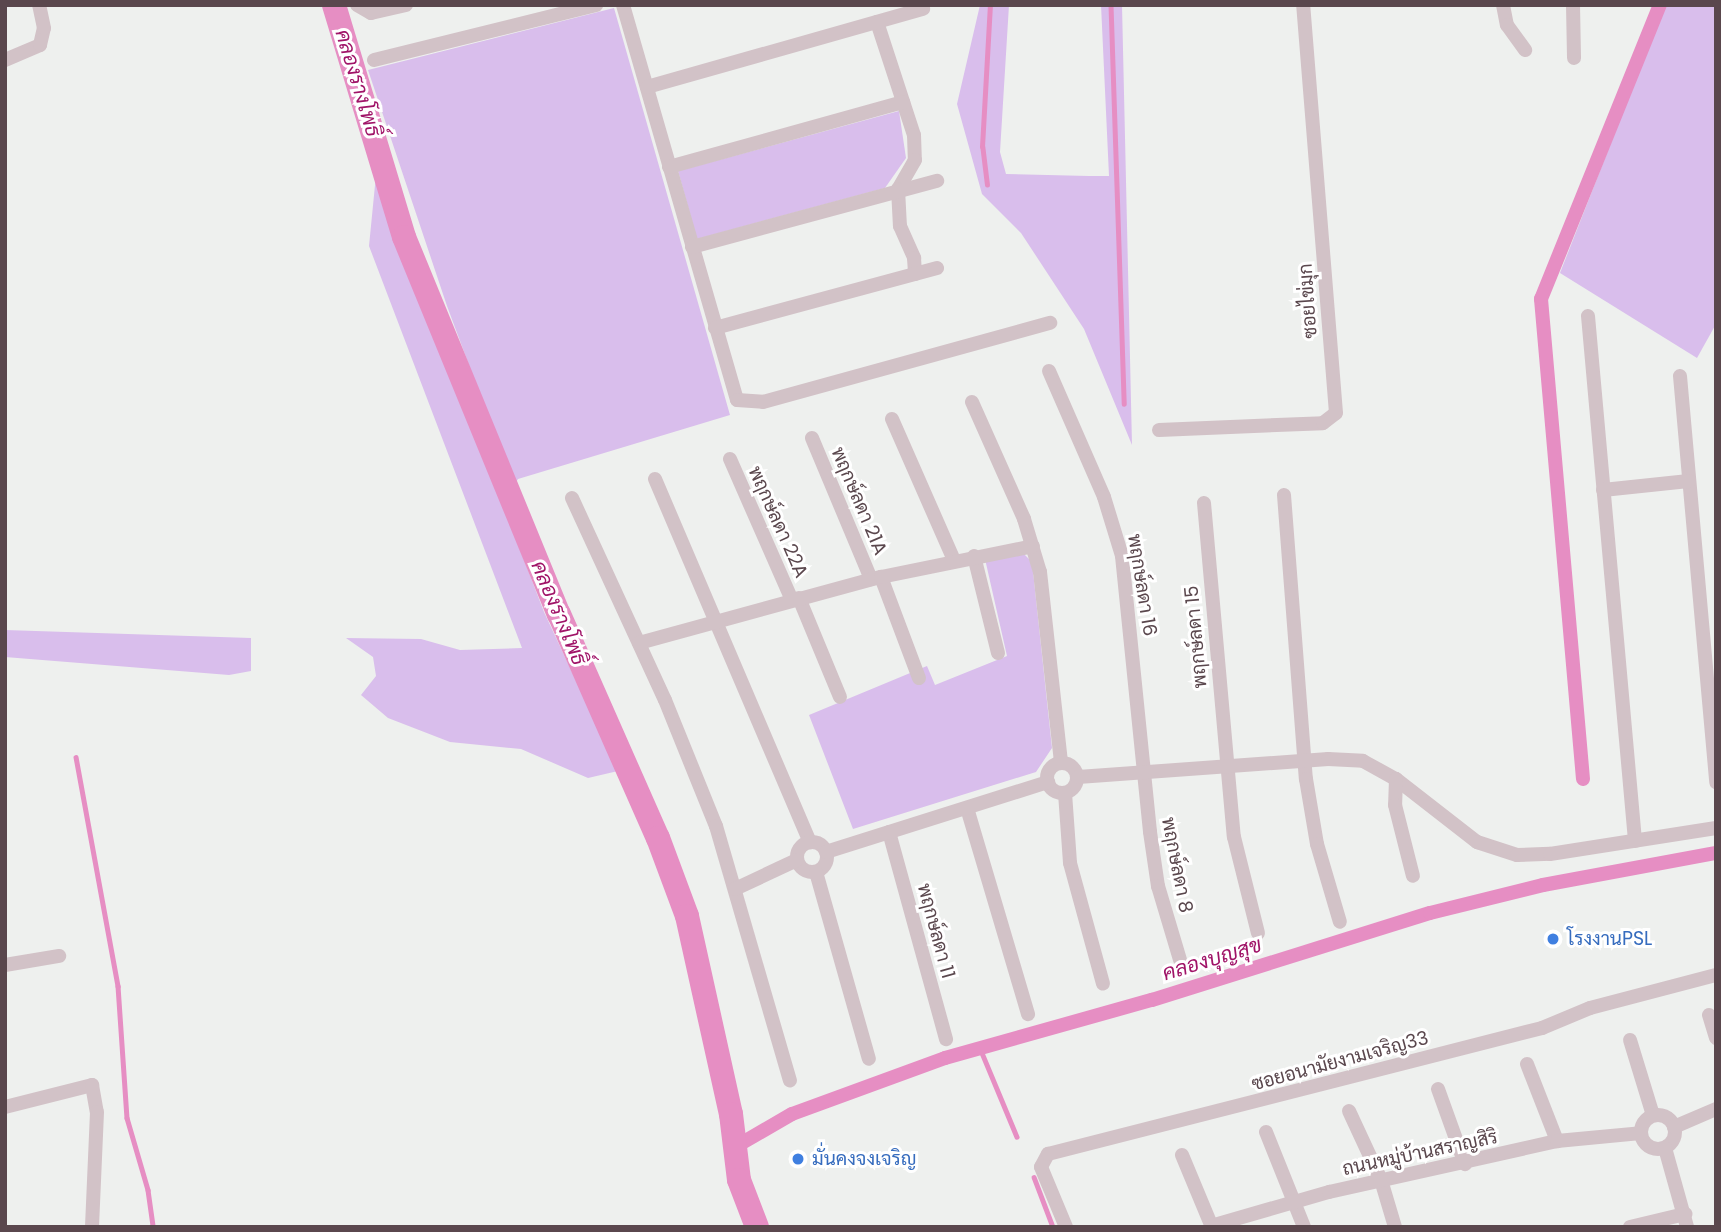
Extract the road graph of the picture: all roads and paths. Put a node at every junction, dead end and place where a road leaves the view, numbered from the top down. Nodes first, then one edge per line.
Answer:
1 (40, 5) edge
2 (357, 5) edge
3 (406, 5) edge
4 (596, 5) edge
5 (624, 5) edge
6 (1303, 5) edge
7 (1503, 5) edge
8 (1573, 5) edge
9 (923, 9) dead end
10 (877, 22) junction
11 (1525, 50) dead end
12 (1574, 58) dead end
13 (5, 60) edge
14 (374, 60) dead end
15 (647, 87) junction
16 (903, 102) junction
17 (669, 167) junction
18 (937, 181) dead end
19 (898, 189) junction
20 (692, 247) junction
21 (937, 268) dead end
22 (915, 274) junction
23 (1588, 316) dead end
24 (1050, 323) dead end
25 (715, 328) junction
26 (1049, 371) dead end
27 (1680, 376) dead end
28 (972, 402) dead end
29 (892, 419) dead end
30 (1159, 430) dead end
31 (811, 438) dead end
32 (730, 459) dead end
33 (655, 480) dead end
34 (1689, 481) junction
35 (1604, 490) junction
36 (1284, 495) dead end
37 (572, 498) dead end
38 (1205, 503) dead end
39 (1033, 547) junction
40 (974, 556) junction
41 (954, 559) junction
42 (876, 578) junction
43 (795, 599) junction
44 (718, 621) junction
45 (639, 643) junction
46 (998, 653) dead end
47 (919, 678) dead end
48 (840, 697) dead end
49 (1304, 761) junction
50 (1061, 763) junction
51 (1225, 768) junction
52 (1144, 775) junction
53 (1078, 777) junction
54 (1396, 779) junction
55 (1048, 782) junction
56 (1716, 782) edge
57 (1065, 793) junction
58 (967, 808) junction
59 (1716, 828) edge
60 (889, 832) junction
61 (1635, 841) junction
62 (810, 842) junction
63 (826, 852) junction
64 (797, 860) junction
65 (816, 872) junction
66 (1413, 876) dead end
67 (735, 889) junction
68 (1339, 922) dead end
69 (1258, 933) dead end
70 (59, 956) dead end
71 (1180, 960) dead end
72 (5, 965) edge
73 (1716, 975) edge
74 (1104, 985) dead end
75 (1028, 1014) dead end
76 (1709, 1015) dead end
77 (1716, 1038) edge
78 (946, 1040) dead end
79 (1630, 1040) dead end
80 (869, 1059) dead end
81 (1527, 1064) dead end
82 (790, 1080) dead end
83 (1438, 1089) dead end
84 (5, 1107) edge
85 (1716, 1109) edge
86 (1349, 1111) dead end
87 (1653, 1115) junction
88 (1674, 1127) junction
89 (1266, 1132) dead end
90 (1641, 1133) junction
91 (1557, 1141) junction
92 (1665, 1148) junction
93 (1182, 1155) dead end
94 (1465, 1164) junction
95 (1381, 1180) junction
96 (1295, 1202) junction
97 (1686, 1221) edge
98 (1212, 1226) edge
99 (92, 1227) edge
100 (1066, 1227) edge
101 (1304, 1227) edge
102 (1395, 1227) edge
103 (1630, 1227) edge

1 - 13 street
2 - 3 street
4 - 14 street
5 - 15 street
6 - 30 street, ซอยไข่มุก
7 - 11 street
8 - 12 street
9 - 10 street
10 - 15 street
10 - 16 street
15 - 17 street
16 - 17 street
16 - 19 street
17 - 20 street
18 - 19 street
19 - 20 street
19 - 22 street
20 - 25 street
21 - 22 street
22 - 25 street
23 - 35 street
24 - 25 street
26 - 52 street, พฤกษ์ลดา 16
27 - 34 street
28 - 39 street
29 - 41 street
31 - 42 street, พฤกษ์ลดา 21A
32 - 43 street, พฤกษ์ลดา 22A
33 - 44 street
34 - 35 street
34 - 56 street
35 - 61 street
36 - 49 street
37 - 45 street
38 - 51 street, พฤกษ์ลดา 15
39 - 40 street
39 - 50 street
40 - 41 street
40 - 46 street
41 - 42 street
42 - 43 street
42 - 47 street, พฤกษ์ลดา 21A
43 - 44 street
43 - 48 street, พฤกษ์ลดา 22A
44 - 45 street
44 - 62 street
45 - 67 street
49 - 51 street
49 - 54 street
49 - 68 street
50 - 53 street
50 - 55 street
51 - 52 street
51 - 69 street, พฤกษ์ลดา 15
52 - 53 street
52 - 71 street, พฤกษ์ลดา 8
53 - 57 street
54 - 61 street
54 - 66 street
55 - 57 street
55 - 58 street
57 - 74 street
58 - 60 street
58 - 75 street
59 - 61 street
60 - 63 street
60 - 78 street, พฤกษ์ลดา 11
62 - 63 street
62 - 64 street
63 - 65 street
64 - 65 street
64 - 67 street
65 - 80 street
67 - 82 street
70 - 72 street
73 - 100 street, ซอยอนามัยงามเจริญ33
76 - 77 street
79 - 87 street
81 - 91 street
83 - 94 street
84 - 99 street
85 - 88 street
86 - 95 street
87 - 88 street
87 - 90 street
88 - 92 street
89 - 96 street
90 - 91 street, ถนนหมู่บ้านสราญสิริ
90 - 92 street
91 - 94 street, ถนนหมู่บ้านสราญสิริ
92 - 97 street
93 - 98 street
94 - 95 street, ถนนหมู่บ้านสราญสิริ
95 - 96 street, ถนนหมู่บ้านสราญสิริ
95 - 102 street
96 - 98 street, ถนนหมู่บ้านสราญสิริ
96 - 101 street
97 - 103 street

